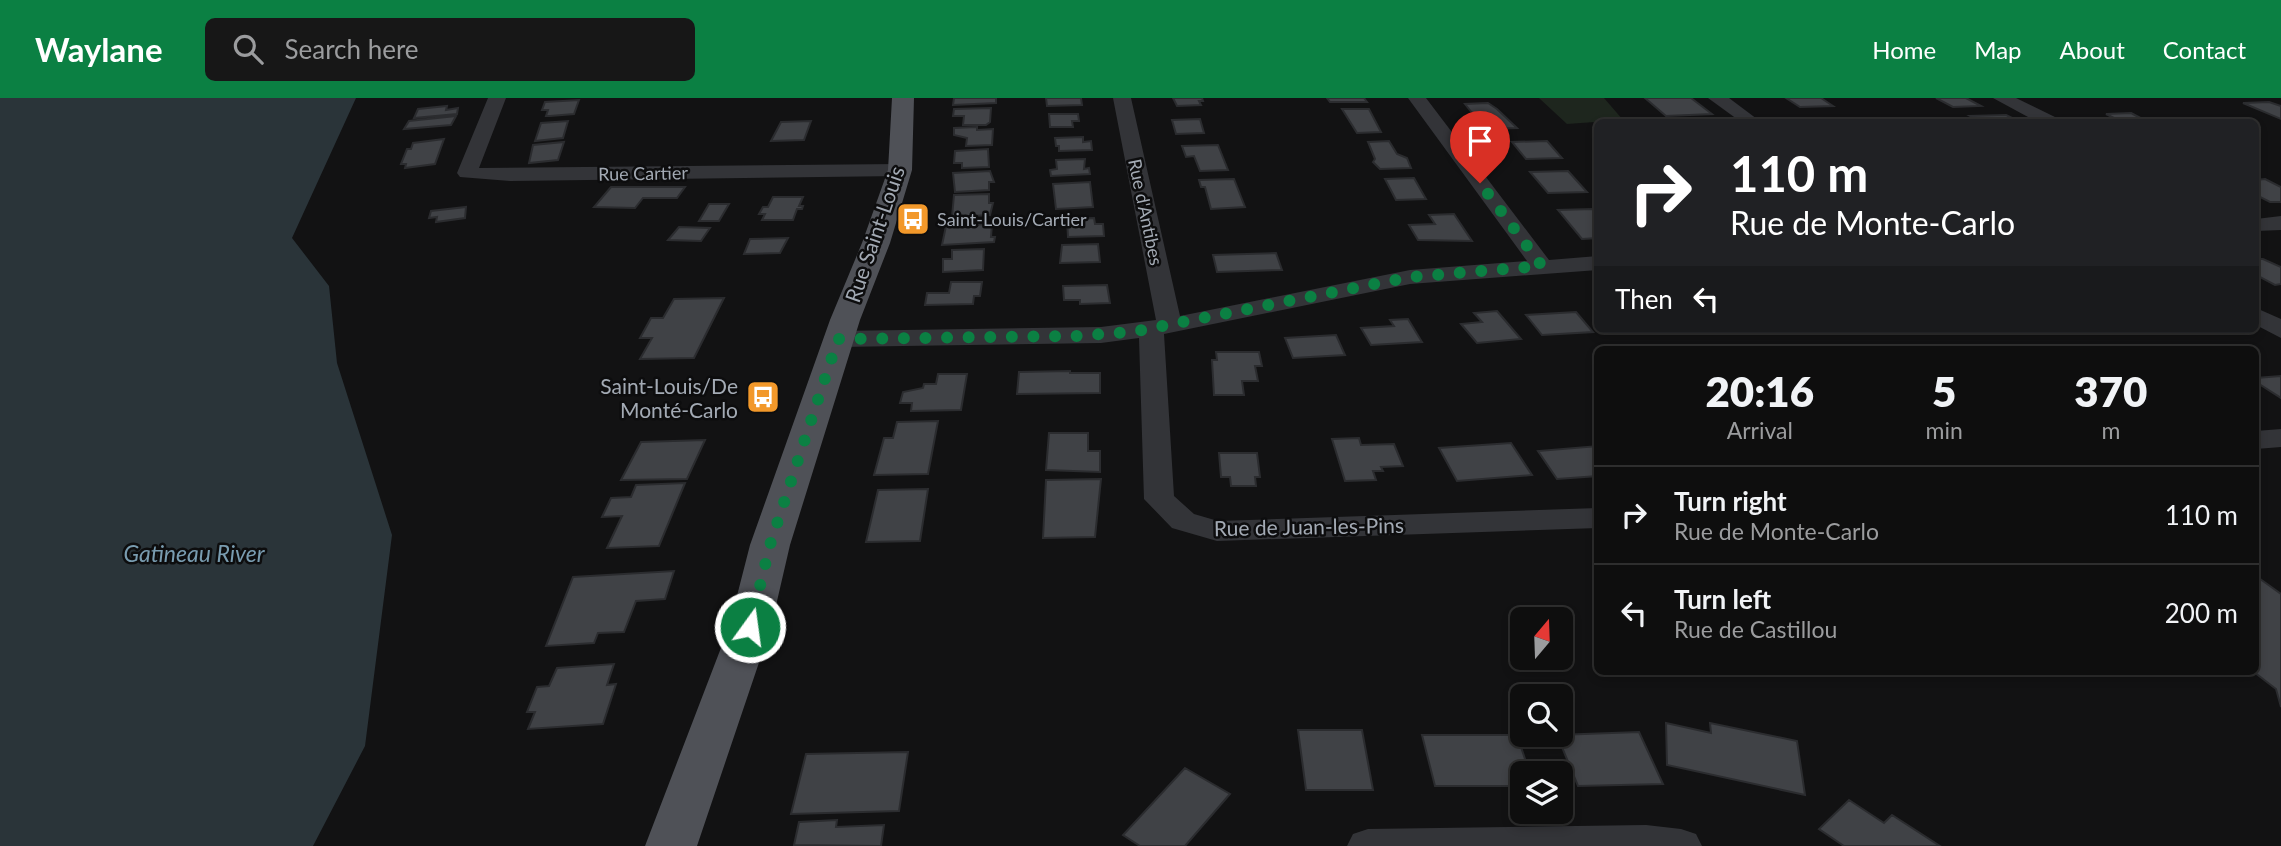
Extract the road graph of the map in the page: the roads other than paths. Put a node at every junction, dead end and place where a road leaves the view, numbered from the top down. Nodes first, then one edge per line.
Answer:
1 (497, 98) edge
2 (903, 98) edge
3 (1122, 98) edge
4 (1417, 98) edge
5 (1717, 98) edge
6 (2003, 98) edge
7 (1748, 119) edge
8 (2044, 119) edge
9 (900, 170) junction
10 (2281, 223) edge
11 (2259, 225) edge
12 (1594, 263) edge
13 (1542, 266) junction
14 (2259, 317) edge
15 (1161, 327) junction
16 (2281, 330) edge
17 (838, 339) junction
18 (2281, 438) edge
19 (2259, 440) edge
20 (1594, 518) edge
21 (671, 846) edge
22 (1368, 846) edge
23 (1681, 846) edge

1 - 9 street, Rue Cartier
2 - 9 main road, Rue Saint-Louis
3 - 15 street, Rue d'Antibes
4 - 13 street
5 - 7 street
6 - 8 street
9 - 17 main road, Rue Saint-Louis
10 - 11 street
12 - 13 street
13 - 15 street
14 - 16 street
15 - 17 street
15 - 20 street, Rue de Juan-les-Pins
17 - 21 main road, Rue Saint-Louis
18 - 19 street
22 - 23 street

